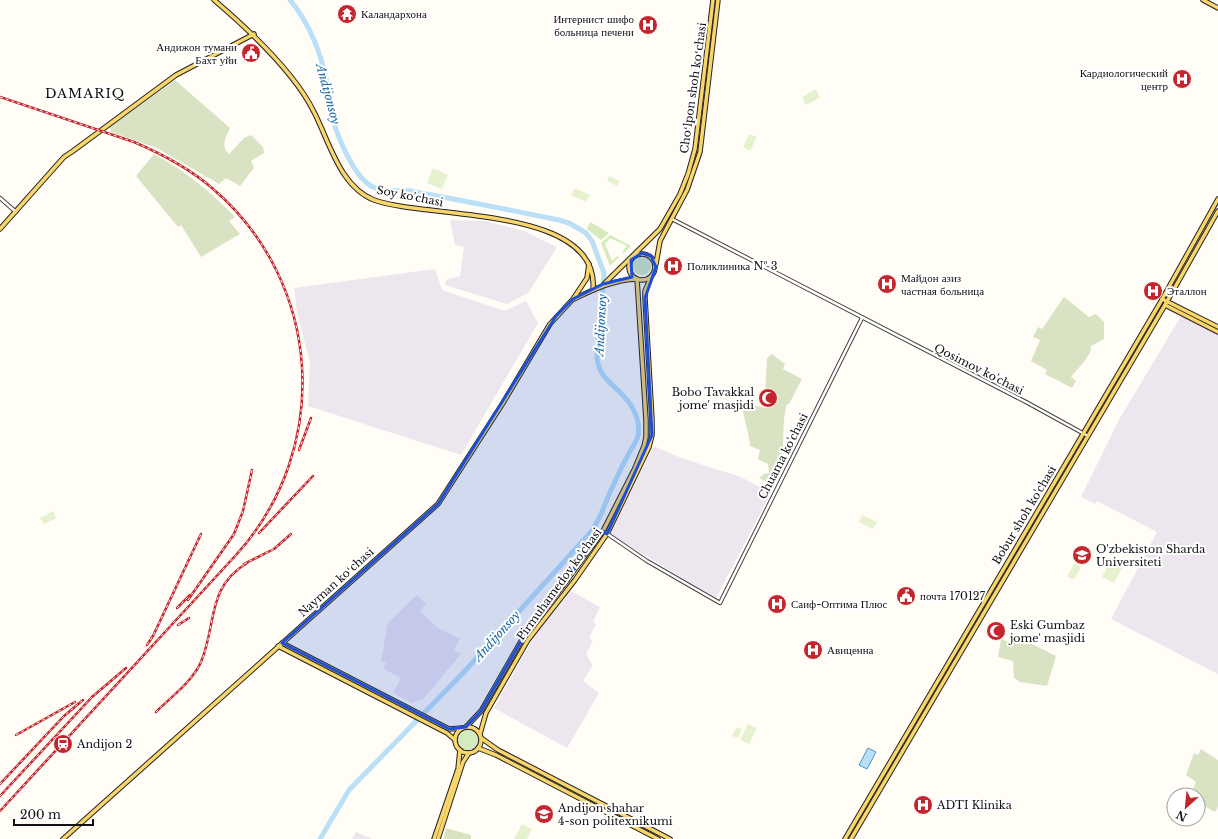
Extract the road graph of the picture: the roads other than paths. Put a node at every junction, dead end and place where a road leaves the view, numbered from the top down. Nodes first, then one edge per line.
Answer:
1 (214, 0) edge
2 (713, 0) edge
3 (718, 0) edge
4 (1203, 0) edge
5 (1218, 8) edge
6 (254, 34) junction
7 (706, 62) junction
8 (711, 63) junction
9 (0, 198) edge
10 (1218, 199) edge
11 (1218, 211) edge
12 (16, 212) junction
13 (672, 219) junction
14 (0, 229) edge
15 (634, 256) junction
16 (589, 264) junction
17 (656, 264) junction
18 (651, 277) junction
19 (637, 279) junction
20 (603, 284) junction
21 (593, 290) junction
22 (573, 299) junction
23 (1161, 301) junction
24 (1166, 304) junction
25 (862, 318) junction
26 (1218, 327) edge
27 (1218, 332) edge
28 (1084, 433) junction
29 (1088, 436) junction
30 (603, 531) junction
31 (607, 534) junction
32 (282, 643) junction
33 (278, 646) junction
34 (931, 692) junction
35 (936, 695) junction
36 (417, 715) junction
37 (916, 718) junction
38 (920, 721) junction
39 (464, 727) junction
40 (481, 736) junction
41 (455, 740) junction
42 (478, 748) junction
43 (460, 750) junction
44 (469, 753) junction
45 (450, 797) junction
46 (63, 839) edge
47 (434, 839) edge
48 (438, 839) edge
49 (658, 839) edge
50 (670, 839) edge
51 (845, 839) edge
52 (851, 839) edge

1 - 6 main road, Soy ko'chasi
2 - 7 main road, Choʻlpon shoh koʻchasi
3 - 8 main road, Choʻlpon shoh koʻchasi
4 - 5 main road
6 - 12 main road
6 - 16 main road, Soy ko'chasi
7 - 8 main road
7 - 15 main road, Choʻlpon shoh koʻchasi
8 - 13 main road, Choʻlpon shoh koʻchasi
9 - 12 street
10 - 23 main road, Bobur shoh ko'chasi
11 - 24 main road, Bobur shoh ko'chasi
12 - 14 main road
13 - 17 main road, Choʻlpon shoh koʻchasi
13 - 25 street, Qosimov ko'chasi
15 - 17 main road
15 - 19 main road
15 - 20 main road, Choʻlpon shoh koʻchasi
16 - 21 main road, Soy ko'chasi
16 - 22 main road
17 - 18 main road
18 - 19 main road
18 - 31 main road, Pirmuhamedov ko'chasi
19 - 20 main road
19 - 30 main road, Pirmuhamedov ko'chasi
20 - 21 main road
21 - 22 main road
22 - 32 main road, Nayman koʻchasi
23 - 24 main road
23 - 28 main road, Bobur shoh ko'chasi
24 - 26 main road
24 - 27 main road
24 - 29 main road, Bobur shoh ko'chasi
25 - 28 street, Qosimov ko'chasi
25 - 31 street, Chuama ko'chasi
28 - 29 street, Qosimov ko'chasi
28 - 34 main road, Bobur shoh ko'chasi
29 - 35 main road, Bobur shoh ko'chasi
30 - 31 street
30 - 39 main road, Pirmuhamedov ko'chasi
31 - 40 main road, Pirmuhamedov ko'chasi
32 - 33 main road, Nayman koʻchasi
32 - 36 main road
33 - 36 main road
33 - 46 main road, Nayman koʻchasi
34 - 35 main road
34 - 37 main road, Bobur shoh ko'chasi
35 - 38 main road, Bobur shoh ko'chasi
36 - 39 main road
36 - 41 main road
37 - 38 main road
37 - 51 main road, Bobur shoh ko'chasi
38 - 52 main road, Bobur shoh ko'chasi
39 - 40 main road
39 - 41 main road
40 - 42 main road
40 - 50 main road
41 - 43 main road
42 - 44 main road
42 - 49 main road
43 - 44 main road
43 - 45 main road
44 - 45 main road
45 - 47 main road
45 - 48 main road

